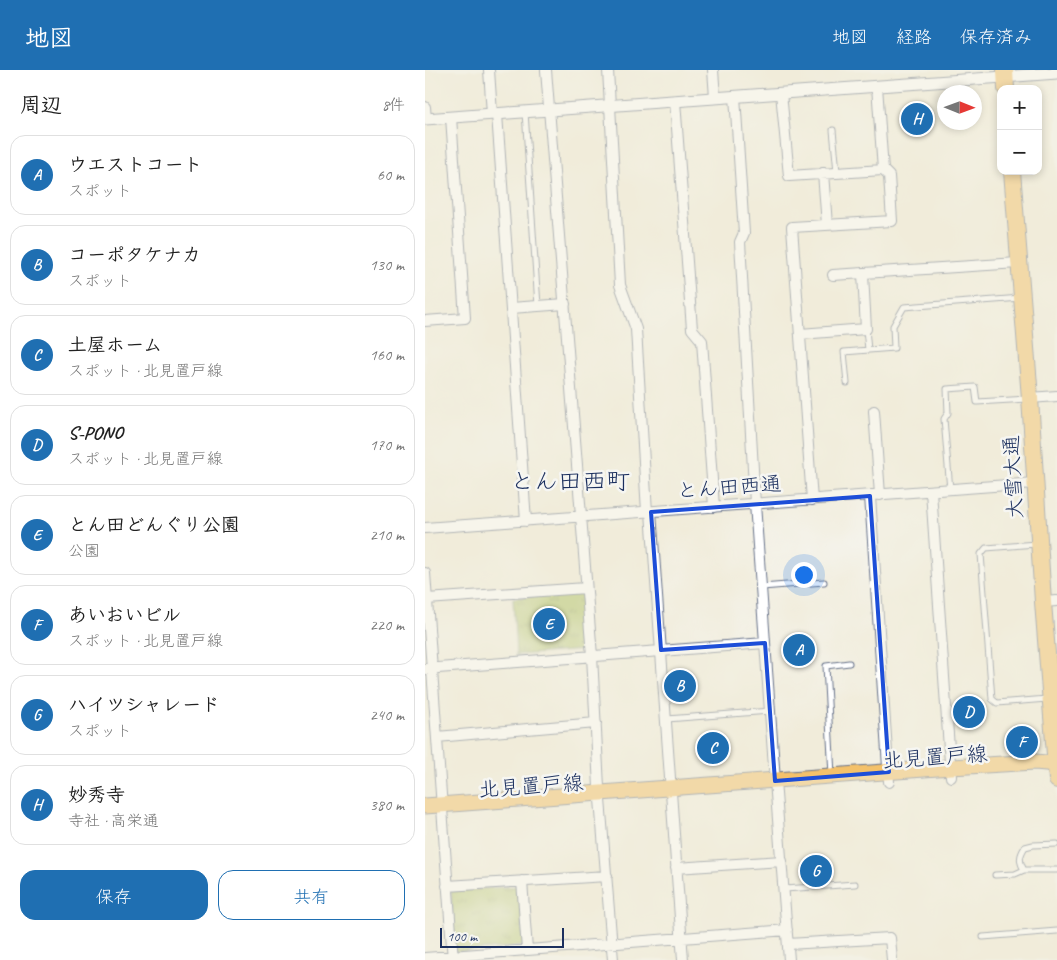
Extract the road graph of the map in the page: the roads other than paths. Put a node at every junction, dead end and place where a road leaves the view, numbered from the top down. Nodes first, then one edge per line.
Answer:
1 (489, 70) edge
2 (546, 70) edge
3 (608, 70) edge
4 (713, 70) edge
5 (1057, 73) edge
6 (1005, 78) edge
7 (877, 86) junction
8 (781, 92) junction
9 (735, 96) junction
10 (715, 98) junction
11 (675, 101) junction
12 (610, 105) junction
13 (425, 107) edge
14 (549, 109) junction
15 (525, 112) junction
16 (495, 114) junction
17 (451, 117) junction
18 (425, 119) edge
19 (833, 130) dead end
20 (883, 170) junction
21 (837, 172) junction
22 (823, 173) junction
23 (1012, 175) edge
24 (827, 225) junction
25 (1018, 263) junction
26 (863, 274) junction
27 (833, 276) dead end
28 (1021, 298) junction
29 (565, 304) junction
30 (538, 306) junction
31 (511, 308) junction
32 (425, 321) edge
33 (866, 329) junction
34 (801, 334) junction
35 (867, 350) junction
36 (847, 383) dead end
37 (1057, 396) edge
38 (1030, 398) junction
39 (874, 411) dead end
40 (1035, 483) junction
41 (950, 490) junction
42 (931, 491) junction
43 (875, 495) junction
44 (813, 500) junction
45 (755, 504) junction
46 (714, 507) junction
47 (649, 512) junction
48 (581, 517) junction
49 (526, 520) junction
50 (425, 528) edge
51 (1039, 544) junction
52 (425, 573) edge
53 (824, 582) dead end
54 (762, 587) junction
55 (586, 588) junction
56 (427, 599) junction
57 (1050, 601) edge
58 (765, 643) junction
59 (661, 650) junction
60 (592, 656) junction
61 (849, 663) dead end
62 (429, 669) edge
63 (1050, 699) junction
64 (770, 711) junction
65 (667, 720) junction
66 (596, 724) junction
67 (437, 736) junction
68 (1056, 764) edge
69 (951, 772) junction
70 (832, 776) junction
71 (889, 777) junction
72 (1057, 780) edge
73 (775, 785) junction
74 (670, 792) junction
75 (601, 798) junction
76 (425, 806) edge
77 (441, 810) junction
78 (425, 815) edge
79 (1057, 844) edge
80 (782, 861) junction
81 (676, 868) junction
82 (1024, 870) junction
83 (1057, 870) edge
84 (995, 875) dead end
85 (607, 876) junction
86 (521, 881) junction
87 (855, 884) dead end
88 (447, 886) junction
89 (785, 889) junction
90 (787, 930) junction
91 (1057, 931) edge
92 (983, 937) dead end
93 (681, 938) junction
94 (612, 943) junction
95 (788, 944) junction
96 (527, 950) junction
97 (425, 958) edge
98 (453, 958) edge
99 (613, 960) edge
100 (683, 960) edge
101 (789, 960) edge
102 (891, 960) edge

1 - 16 street
2 - 14 street
3 - 12 street
4 - 10 street
5 - 6 street
6 - 7 street
7 - 8 street
7 - 20 street
8 - 9 street
8 - 22 street
9 - 10 street
9 - 45 street
10 - 11 street
11 - 12 street
11 - 46 street
12 - 14 street
12 - 47 street
13 - 18 street
14 - 15 street
14 - 29 street
15 - 16 street
15 - 30 lane
16 - 17 street
16 - 31 street
17 - 18 street
17 - 32 street
19 - 21 lane
20 - 21 street
20 - 24 street
21 - 22 street
22 - 24 street
23 - 25 highway, 大雪大通
24 - 34 street
25 - 26 street
25 - 28 highway, 大雪大通
26 - 27 street
26 - 33 street
28 - 35 lane
28 - 38 highway, 大雪大通
29 - 30 street
29 - 48 street
30 - 31 street
31 - 49 street
33 - 34 street
33 - 35 lane
34 - 44 street
35 - 36 lane
37 - 38 street
38 - 40 highway, 大雪大通
38 - 41 lane
39 - 43 street
40 - 41 street, とん田西通
40 - 51 highway, 大雪大通
41 - 42 street, とん田西通
42 - 43 street, とん田西通
42 - 69 street
43 - 44 street, とん田西通
43 - 71 street
44 - 45 street, とん田西通
45 - 46 street, とん田西通
45 - 54 street
46 - 47 street, とん田西通
47 - 48 street, とん田西通
47 - 59 street
48 - 49 street, とん田西通
48 - 55 street
49 - 50 street, とん田西通
51 - 57 highway, 大雪大通
51 - 63 lane
52 - 56 street
53 - 54 lane
54 - 58 street
55 - 56 street
55 - 60 street
56 - 62 street
57 - 63 highway, 大雪大通
58 - 59 street
58 - 64 street
59 - 60 street
59 - 65 street
60 - 62 street
60 - 66 street
61 - 70 lane
62 - 67 street
63 - 68 highway, 大雪大通
64 - 65 lane
64 - 73 street
65 - 74 street
66 - 67 street
66 - 75 street
67 - 77 street
68 - 69 main road, 北見置戸線
68 - 72 highway, 大雪大通
69 - 71 main road, 北見置戸線
70 - 71 main road, 北見置戸線
70 - 73 main road, 北見置戸線
71 - 73 main road, 北見置戸線
73 - 74 main road, 北見置戸線
73 - 80 street
74 - 75 main road, 北見置戸線
74 - 81 street
75 - 77 main road, 北見置戸線
75 - 85 street
76 - 77 main road, 北見置戸線
77 - 78 main road, 北見置戸線
77 - 88 street
79 - 82 lane
80 - 81 street
80 - 89 street
81 - 93 street
82 - 83 lane
82 - 84 lane
85 - 86 street
85 - 94 street
86 - 88 street
86 - 96 street
87 - 89 lane
88 - 98 street
89 - 90 street
90 - 93 street
90 - 95 street
91 - 92 lane
93 - 94 street
93 - 100 street
94 - 96 street
94 - 99 street
95 - 101 street
95 - 102 street
96 - 98 street
97 - 98 street

